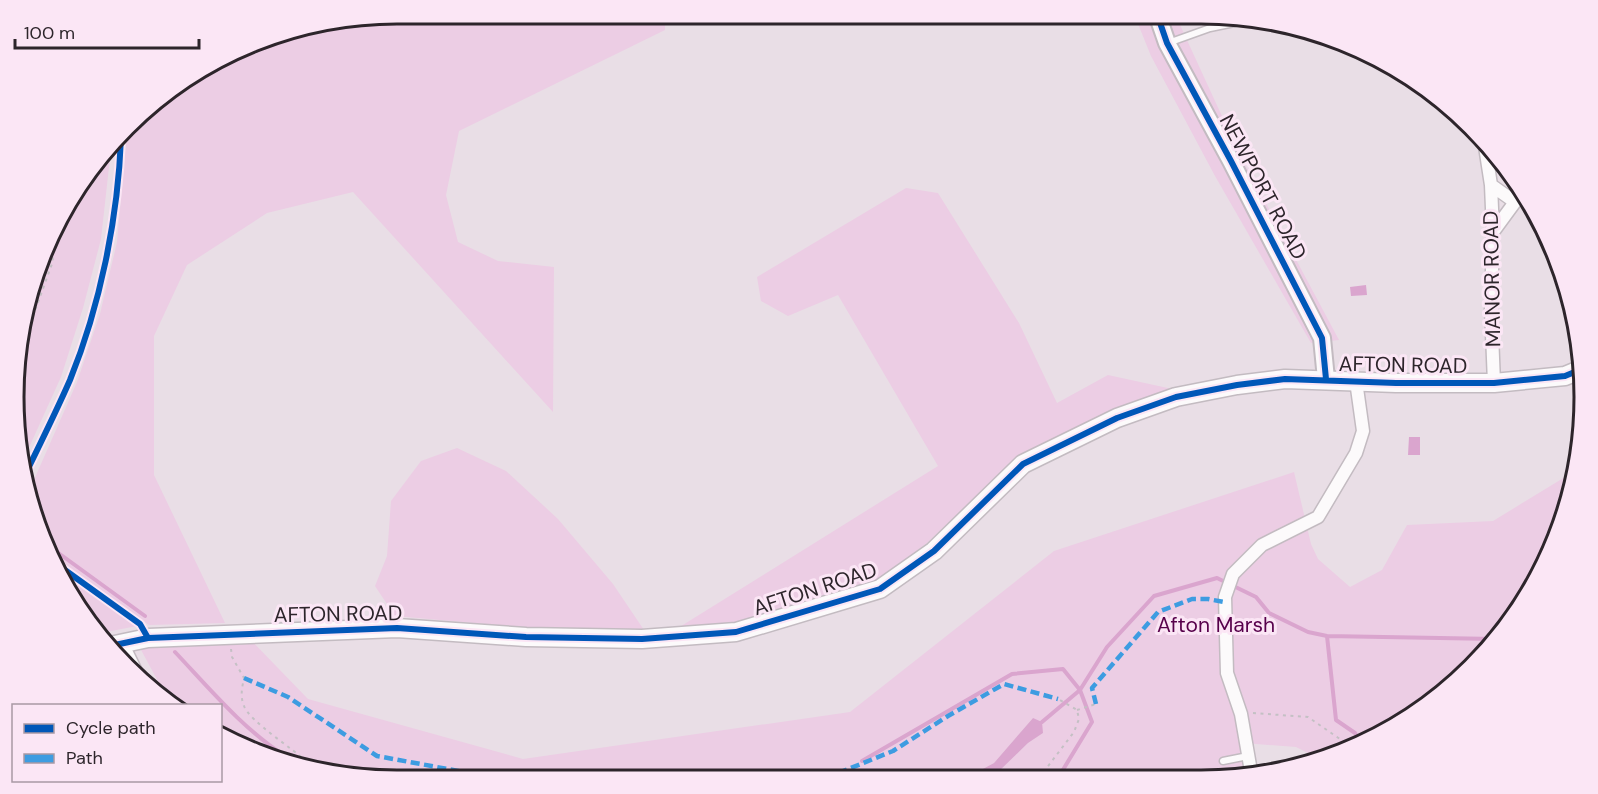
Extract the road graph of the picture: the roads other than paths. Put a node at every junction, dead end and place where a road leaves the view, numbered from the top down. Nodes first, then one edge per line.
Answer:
1 (1160, 24) edge
2 (1225, 25) edge
3 (1167, 43) junction
4 (1487, 158) edge
5 (1491, 185) junction
6 (1517, 199) edge
7 (1518, 200) edge
8 (1493, 232) junction
9 (1573, 372) edge
10 (1326, 379) junction
11 (1356, 381) junction
12 (1494, 383) junction
13 (117, 644) edge
14 (1249, 756) junction
15 (1223, 760) dead end
16 (1251, 767) edge

1 - 3 main road, NEWPORT ROAD
2 - 3 lane
3 - 10 main road, NEWPORT ROAD
4 - 5 street, MANOR ROAD
5 - 6 street
5 - 8 street, MANOR ROAD
7 - 8 street
8 - 12 street, MANOR ROAD
9 - 12 main road, AFTON ROAD
10 - 11 main road, AFTON ROAD
10 - 13 main road, AFTON ROAD
11 - 12 main road, AFTON ROAD
11 - 14 street
14 - 15 lane
14 - 16 street

